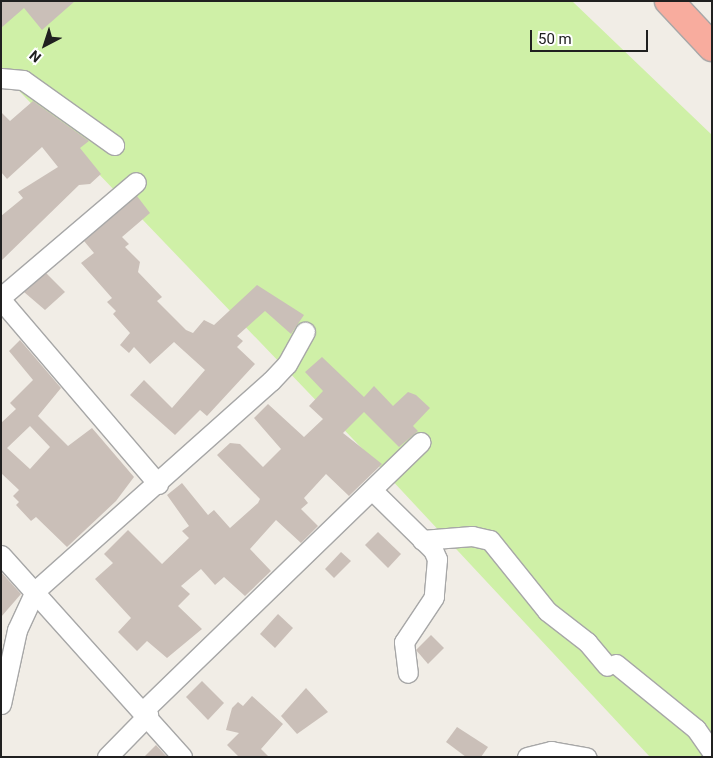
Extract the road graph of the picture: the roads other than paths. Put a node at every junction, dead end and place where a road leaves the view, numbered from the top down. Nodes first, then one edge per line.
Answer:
1 (672, 2) edge
2 (712, 46) edge
3 (1, 78) edge
4 (114, 145) dead end
5 (136, 182) dead end
6 (1, 298) edge
7 (305, 332) dead end
8 (421, 442) dead end
9 (158, 484) junction
10 (372, 490) junction
11 (422, 540) junction
12 (1, 555) edge
13 (35, 591) junction
14 (408, 674) dead end
15 (1, 704) edge
16 (146, 712) junction
17 (712, 752) edge
18 (107, 757) edge
19 (182, 757) edge
20 (528, 757) edge
21 (586, 757) edge

1 - 2 highway
3 - 4 street
5 - 6 street
6 - 9 street
7 - 9 street
8 - 10 street
9 - 13 street
10 - 11 street
10 - 16 street
11 - 14 street
11 - 17 street
12 - 13 street
13 - 15 street
13 - 16 street
16 - 18 street
16 - 19 street
20 - 21 street

